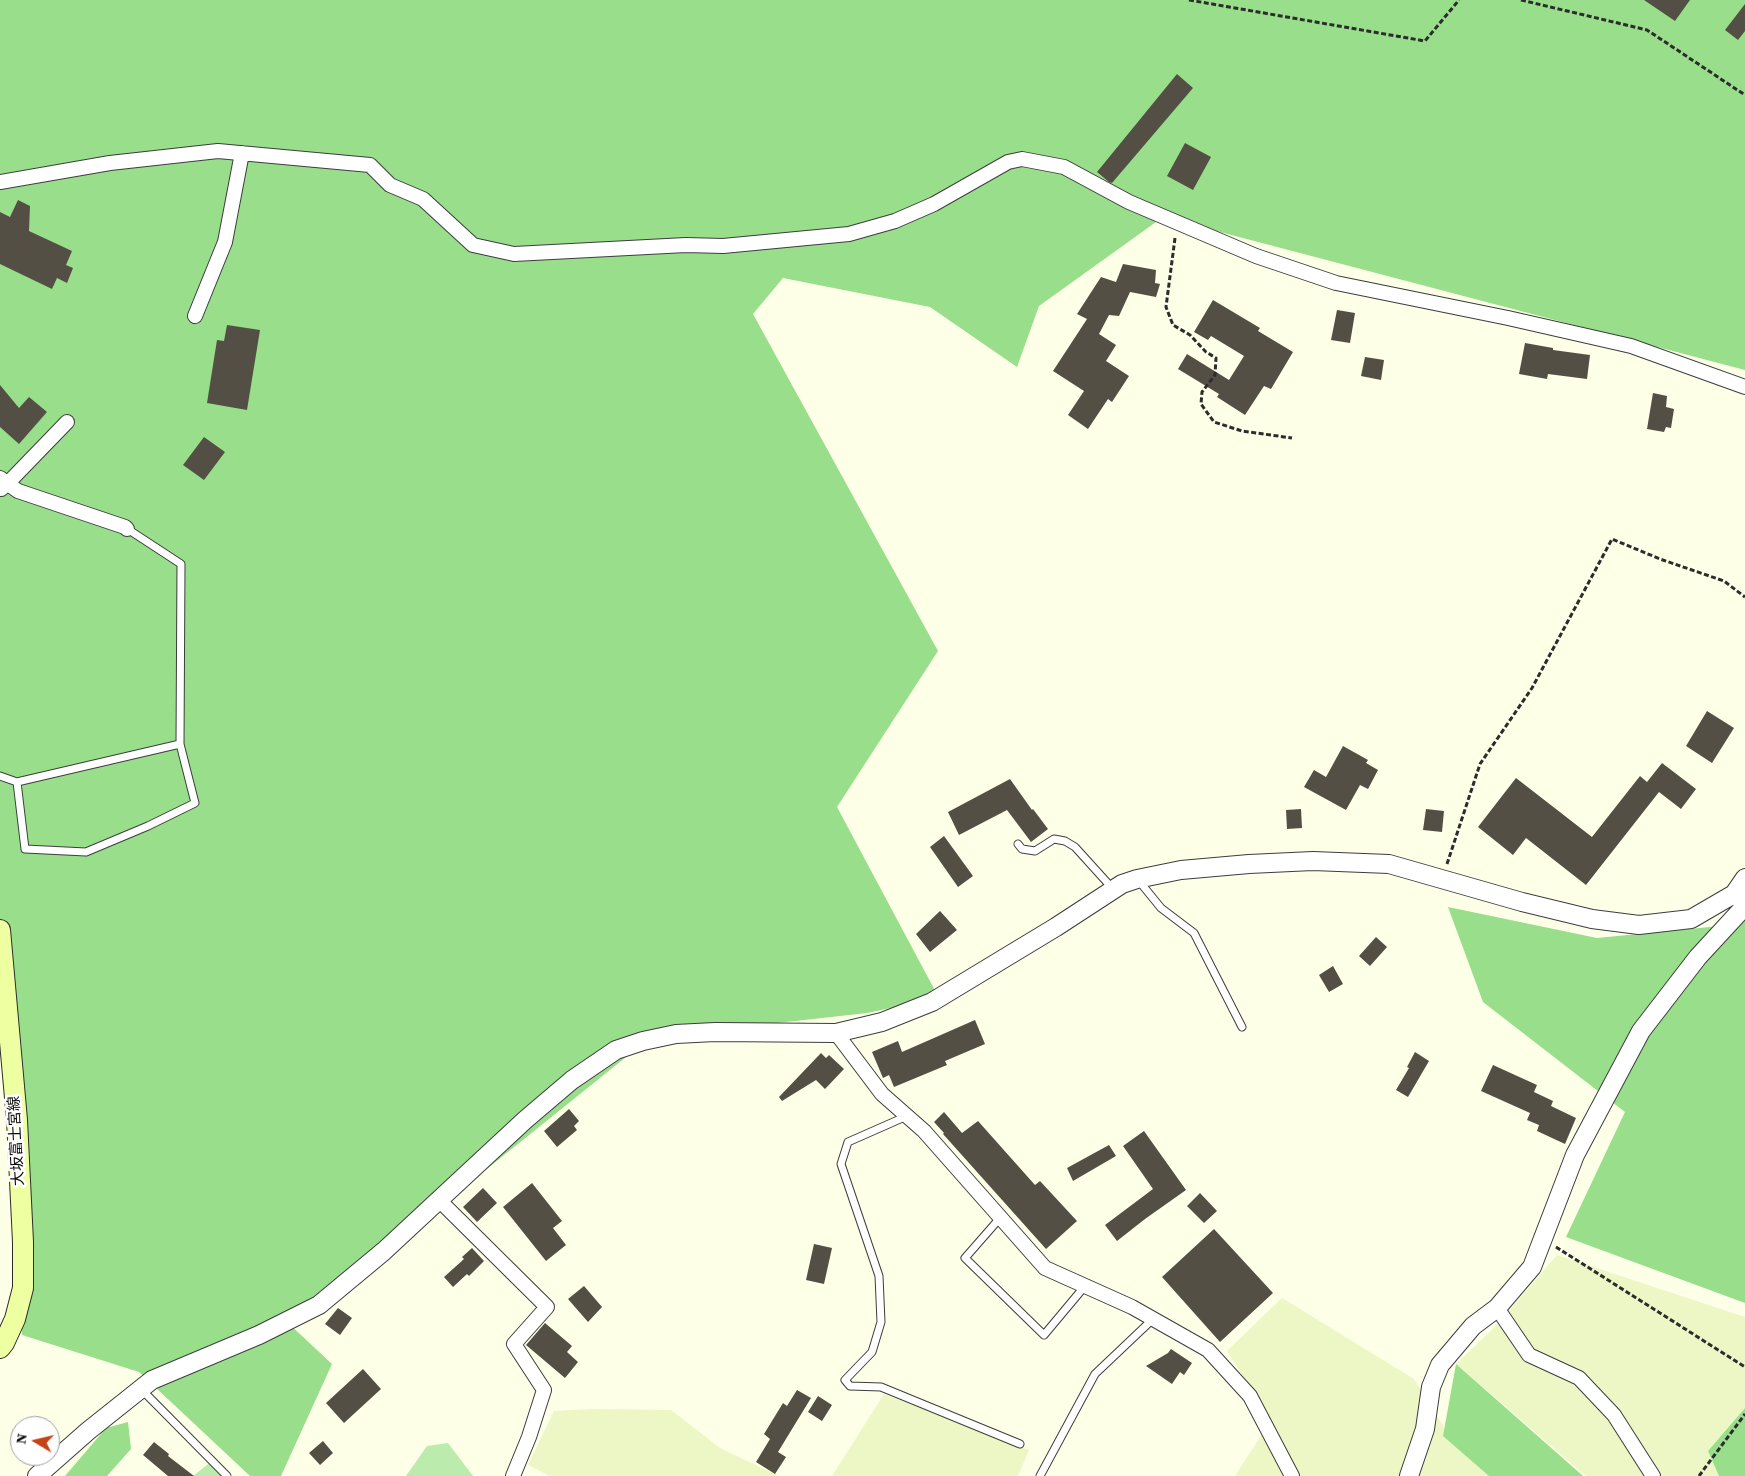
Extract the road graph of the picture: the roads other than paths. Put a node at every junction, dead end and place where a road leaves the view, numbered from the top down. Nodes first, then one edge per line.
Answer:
1 (242, 153) junction
2 (0, 182) edge
3 (195, 316) dead end
4 (1745, 386) edge
5 (67, 422) dead end
6 (2, 484) edge
7 (126, 528) joint
8 (180, 744) junction
9 (0, 776) edge
10 (17, 782) junction
11 (1018, 844) dead end
12 (1745, 878) edge
13 (1137, 879) junction
14 (1114, 890) junction
15 (1741, 901) edge
16 (0, 930) edge
17 (2, 967) edge
18 (1242, 1027) dead end
19 (836, 1033) junction
20 (906, 1116) junction
21 (440, 1200) junction
22 (1000, 1218) junction
23 (1085, 1286) junction
24 (1497, 1308) junction
25 (1153, 1319) junction
26 (0, 1348) edge
27 (141, 1388) junction
28 (1020, 1444) dead end
29 (37, 1476) edge
30 (227, 1476) edge
31 (513, 1476) edge
32 (1040, 1476) edge
33 (1292, 1476) edge
34 (1409, 1476) edge
35 (1652, 1476) edge

1 - 2 street
1 - 3 street
1 - 4 street
5 - 6 street
6 - 7 street
7 - 8 lane
8 - 10 lane
8 - 10 lane
9 - 10 lane
11 - 14 lane
12 - 15 street
13 - 14 street
13 - 15 street
13 - 18 lane
14 - 19 street
15 - 24 street
16 - 17 main road, 大坂富士宮線
17 - 26 main road, 大坂富士宮線
19 - 20 street
19 - 21 street
20 - 22 street
20 - 28 lane
21 - 27 street
21 - 31 street
22 - 23 street
22 - 23 lane
23 - 25 street
24 - 34 street
24 - 35 street
25 - 32 lane
25 - 33 street
27 - 29 street
27 - 30 lane

